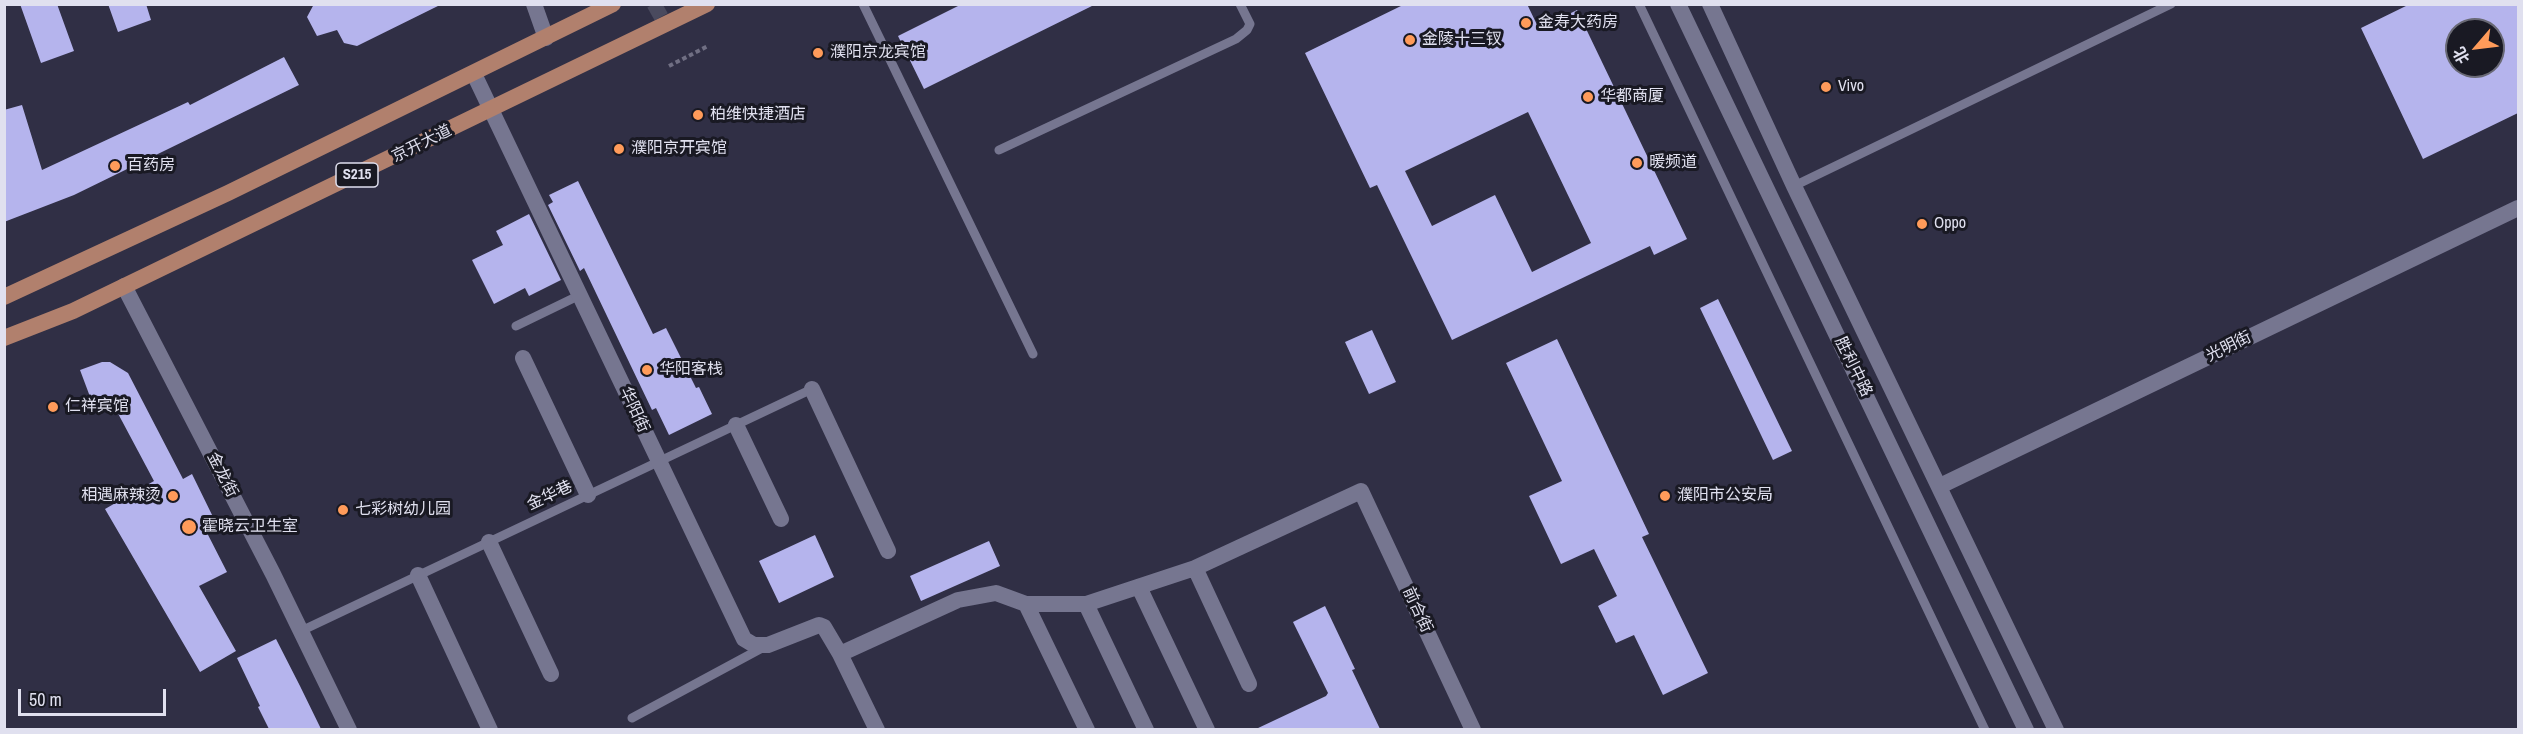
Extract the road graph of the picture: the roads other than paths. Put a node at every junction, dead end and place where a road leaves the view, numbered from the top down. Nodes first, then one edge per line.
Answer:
1 (534, 4) edge
2 (613, 4) edge
3 (707, 4) edge
4 (863, 4) edge
5 (1240, 4) edge
6 (1639, 4) edge
7 (1678, 4) edge
8 (1710, 4) edge
9 (2171, 4) edge
10 (546, 38) junction
11 (474, 74) junction
12 (492, 110) junction
13 (999, 150) dead end
14 (1794, 186) junction
15 (2518, 208) edge
16 (124, 286) junction
17 (580, 295) junction
18 (4, 297) edge
19 (516, 326) dead end
20 (4, 338) edge
21 (1033, 354) dead end
22 (523, 358) dead end
23 (812, 388) joint
24 (736, 425) junction
25 (659, 461) junction
26 (1940, 486) junction
27 (588, 495) junction
28 (781, 519) dead end
29 (489, 542) junction
30 (888, 551) dead end
31 (1195, 568) junction
32 (418, 575) junction
33 (1139, 586) junction
34 (1026, 604) junction
35 (1086, 604) junction
36 (301, 631) junction
37 (768, 645) junction
38 (840, 654) junction
39 (551, 674) dead end
40 (1249, 684) dead end
41 (632, 718) dead end
42 (349, 729) edge
43 (490, 729) edge
44 (877, 729) edge
45 (1087, 729) edge
46 (1146, 729) edge
47 (1207, 729) edge
48 (1473, 729) edge
49 (1985, 729) edge
50 (2026, 729) edge
51 (2056, 729) edge

1 - 10 street
2 - 10 main road, S215
3 - 12 main road, 京开大道 / S215
4 - 21 lane
5 - 13 lane
6 - 49 lane
7 - 50 street, 胜利中路
8 - 14 street, 胜利中路
9 - 14 lane
10 - 11 main road, S215
11 - 12 street, 华阳街
11 - 18 main road, S215
12 - 16 main road, 京开大道 / S215
12 - 17 street, 华阳街
14 - 26 street, 胜利中路
15 - 26 street, 光明街
16 - 20 main road, 京开大道 / S215
16 - 36 street, 金龙街
17 - 19 lane
17 - 25 street, 华阳街
22 - 27 street
23 - 24 lane, 金华巷
23 - 30 street
24 - 25 lane, 金华巷
24 - 28 street
25 - 27 lane, 金华巷
25 - 37 street, 华阳街
26 - 51 street, 胜利中路
27 - 29 lane, 金华巷
29 - 32 lane, 金华巷
29 - 39 street
31 - 33 street
31 - 40 street
31 - 48 street, 前合街
32 - 36 lane, 金华巷
32 - 43 street
33 - 35 street
33 - 47 street
34 - 35 street
34 - 38 street
34 - 45 street
35 - 46 street
36 - 42 street, 金龙街
37 - 38 street
37 - 41 lane
38 - 44 street

